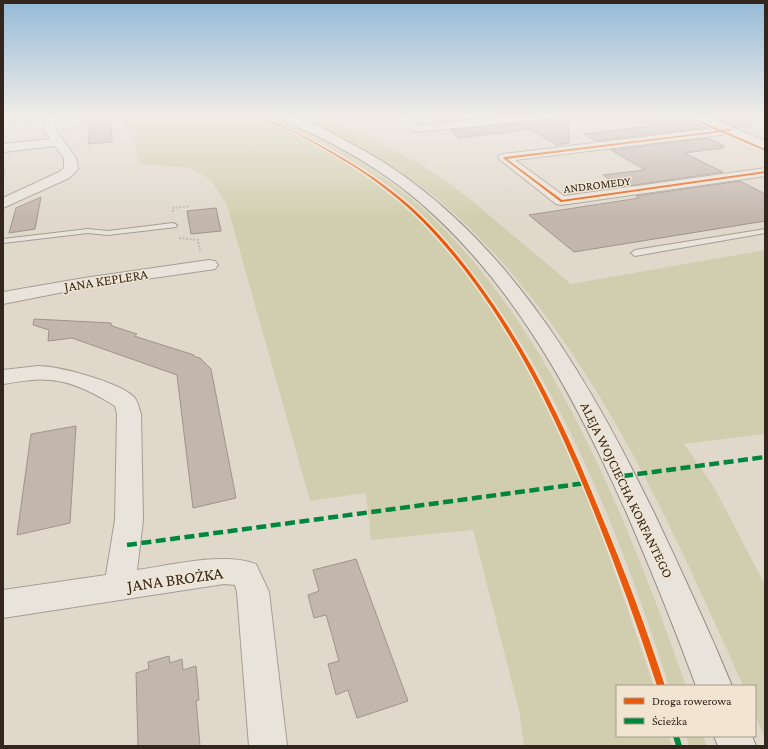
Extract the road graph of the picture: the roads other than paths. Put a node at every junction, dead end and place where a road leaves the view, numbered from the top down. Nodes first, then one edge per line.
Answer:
1 (64, 150) edge
2 (354, 150) edge
3 (569, 150) edge
4 (765, 172) edge
5 (3, 204) edge
6 (173, 225) dead end
7 (765, 231) edge
8 (3, 241) edge
9 (636, 254) dead end
10 (209, 265) dead end
11 (3, 298) edge
12 (3, 377) edge
13 (120, 587) junction
14 (3, 604) edge
15 (714, 685) edge
16 (268, 746) edge

1 - 5 street
2 - 15 street, ALEJA WOJCIECHA KORFANTEGO
3 - 4 street, ANDROMEDY
6 - 8 lane
7 - 9 lane
10 - 11 street, JANA KEPLERA
12 - 13 street
13 - 14 street, JANA BROŻKA
13 - 16 street, JANA BROŻKA

